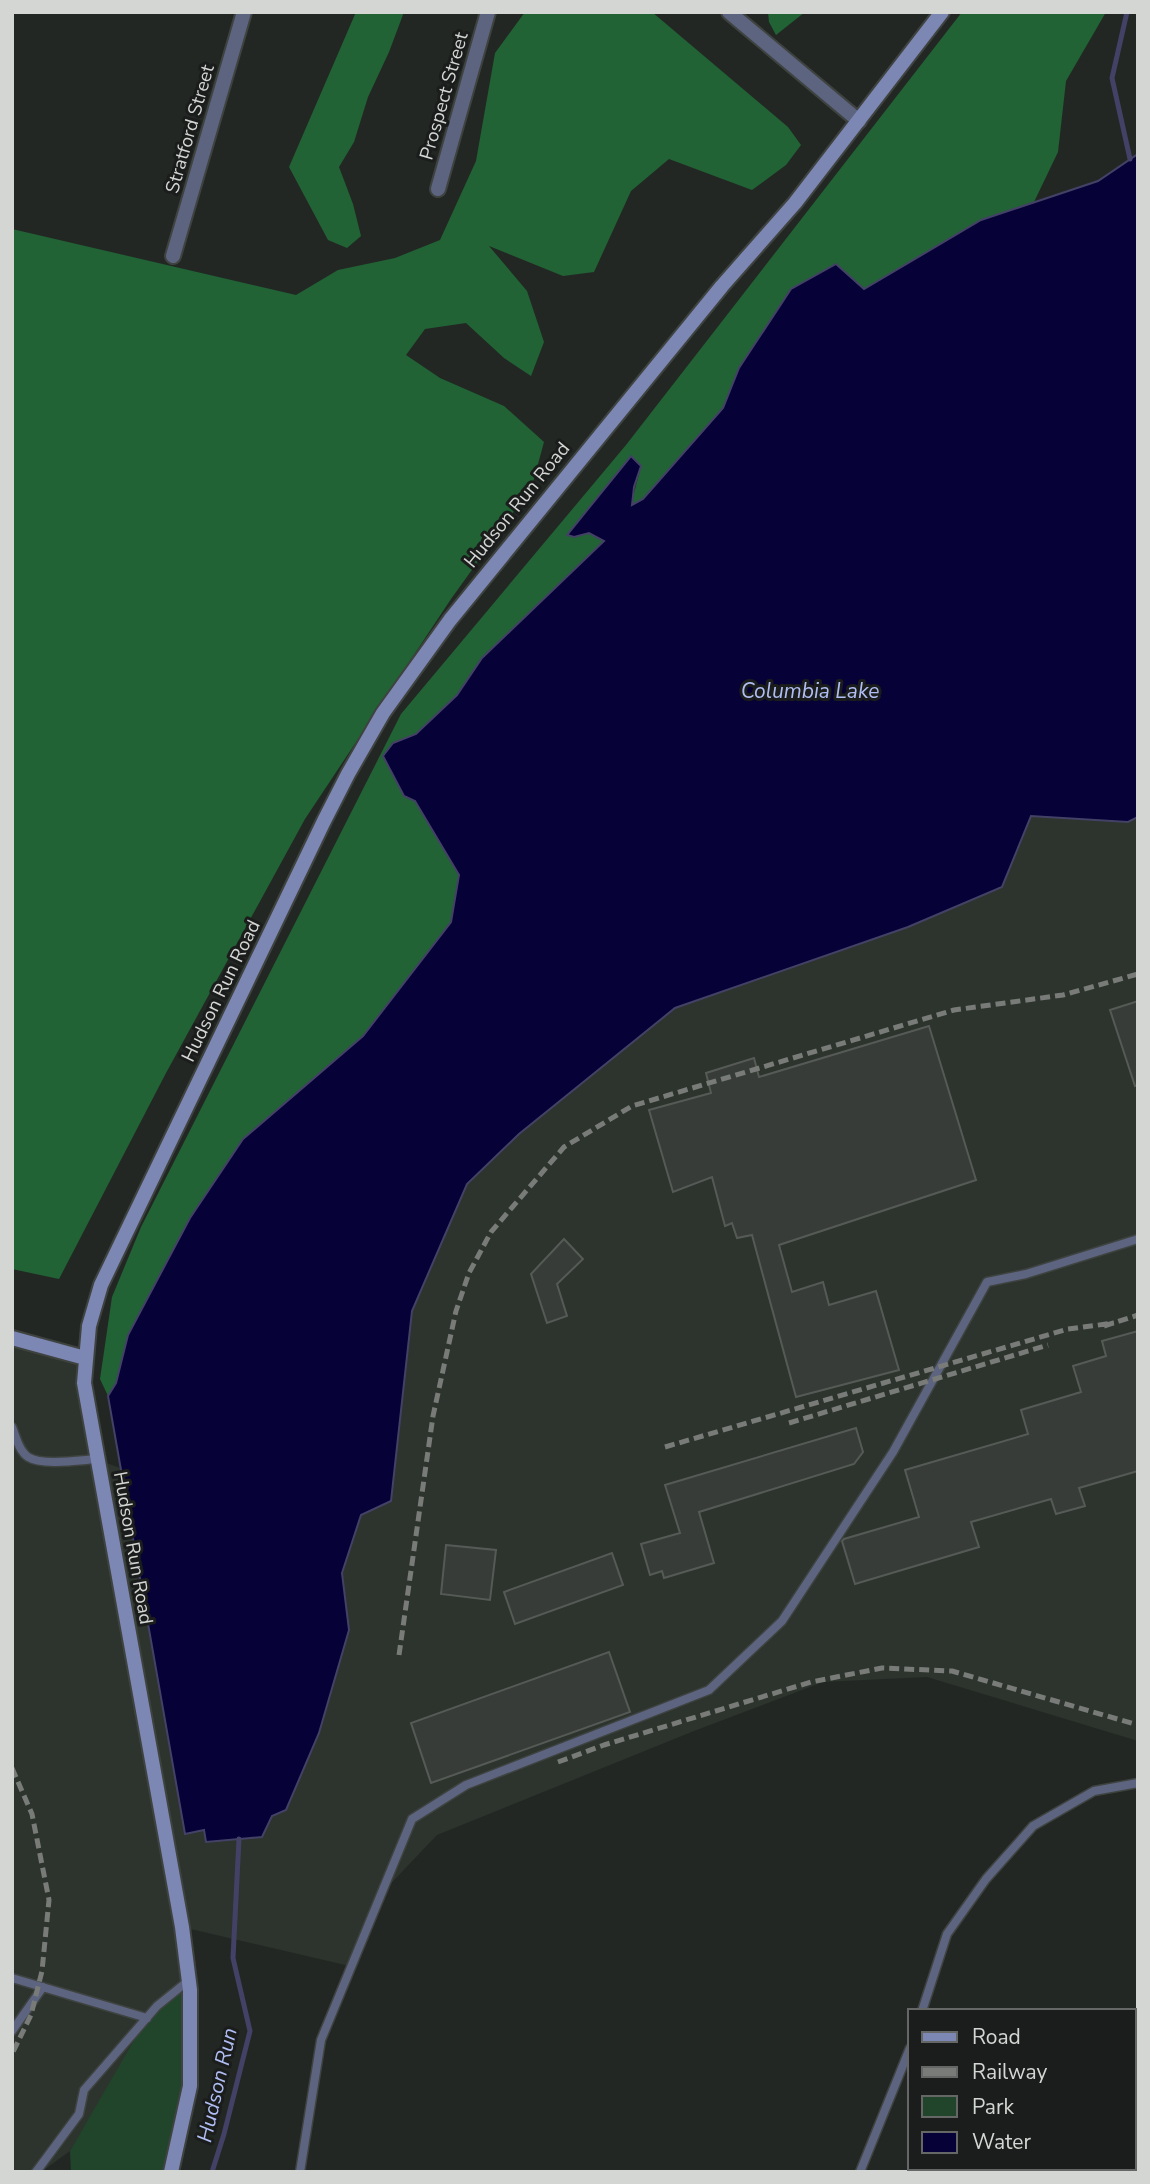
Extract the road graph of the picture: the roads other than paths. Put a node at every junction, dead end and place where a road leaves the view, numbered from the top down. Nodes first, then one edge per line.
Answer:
1 (244, 12) edge
2 (488, 12) edge
3 (729, 12) edge
4 (942, 12) edge
5 (859, 121) junction
6 (438, 190) dead end
7 (173, 256) dead end
8 (1138, 1239) edge
9 (12, 1338) edge
10 (85, 1358) junction
11 (12, 1427) edge
12 (97, 1460) junction
13 (1138, 1783) edge
14 (12, 1978) edge
15 (188, 1981) junction
16 (43, 1987) junction
17 (923, 2009) edge
18 (146, 2018) junction
19 (12, 2031) edge
20 (908, 2053) edge
21 (36, 2172) edge
22 (171, 2172) edge
23 (300, 2172) edge
24 (860, 2172) edge

1 - 7 street, Stratford Street
2 - 6 street, Prospect Street
3 - 5 street
4 - 5 main road, Hudson Run Road
5 - 10 main road, Hudson Run Road
8 - 23 lane
9 - 10 main road
10 - 12 main road, Hudson Run Road
11 - 12 lane
12 - 15 main road, Hudson Run Road
13 - 17 lane
14 - 16 lane
15 - 18 lane
15 - 22 main road, Hudson Run Road
16 - 18 lane
16 - 19 lane
18 - 21 lane
20 - 24 lane

